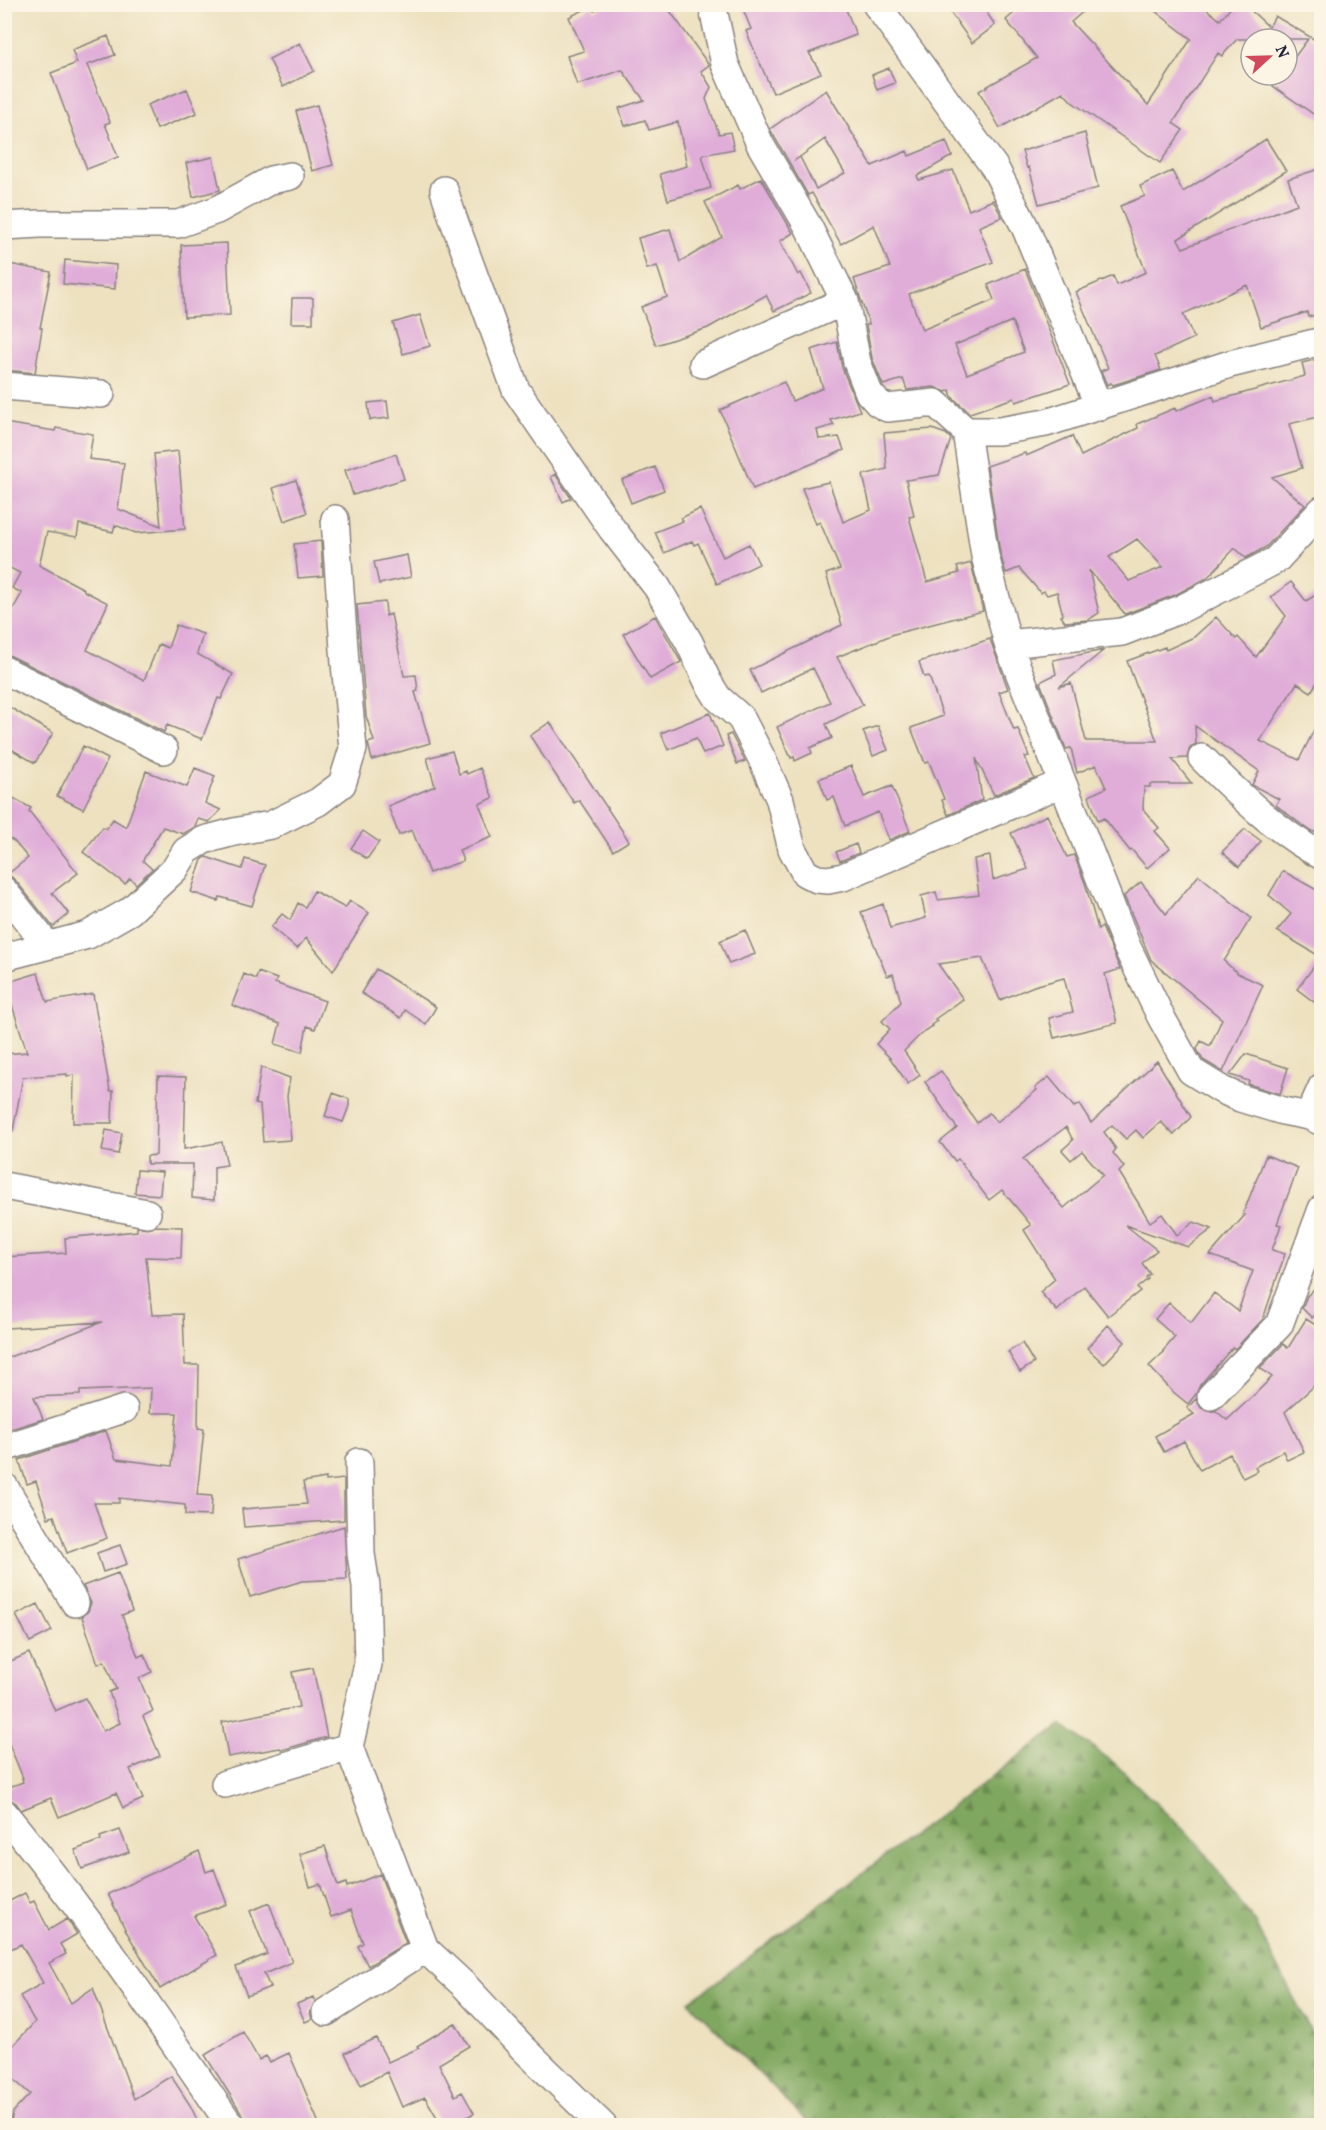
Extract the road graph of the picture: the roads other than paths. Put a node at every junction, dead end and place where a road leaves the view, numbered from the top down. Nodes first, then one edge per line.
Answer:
1 (712, 4) edge
2 (876, 4) edge
3 (290, 176) dead end
4 (444, 190) dead end
5 (4, 226) edge
6 (845, 301) junction
7 (1322, 341) edge
8 (704, 364) dead end
9 (4, 386) edge
10 (101, 394) dead end
11 (1100, 407) junction
12 (966, 431) junction
13 (1322, 510) edge
14 (335, 519) dead end
15 (1008, 644) junction
16 (4, 670) edge
17 (164, 750) dead end
18 (1202, 758) dead end
19 (1062, 783) junction
20 (1322, 856) edge
21 (4, 891) edge
22 (47, 945) junction
23 (4, 957) edge
24 (1322, 1087) edge
25 (1315, 1119) edge
26 (4, 1186) edge
27 (1322, 1209) edge
28 (147, 1213) dead end
29 (1211, 1396) dead end
30 (124, 1409) dead end
31 (4, 1448) edge
32 (359, 1462) dead end
33 (4, 1486) edge
34 (75, 1603) dead end
35 (349, 1748) junction
36 (225, 1784) dead end
37 (4, 1813) edge
38 (425, 1949) junction
39 (327, 2012) dead end
40 (231, 2126) edge
41 (603, 2126) edge

1 - 6 street
2 - 11 street
3 - 5 street
4 - 19 street
6 - 8 street
6 - 12 street
7 - 11 street
9 - 10 street
11 - 12 street
12 - 15 street
13 - 15 street
14 - 22 street
15 - 19 street
16 - 17 street
18 - 20 street
19 - 25 street
21 - 22 street
22 - 23 street
24 - 25 street
26 - 28 street
27 - 29 street
30 - 31 street
32 - 35 street
33 - 34 street
35 - 36 street
35 - 38 street
37 - 40 street
38 - 39 street
38 - 41 street

